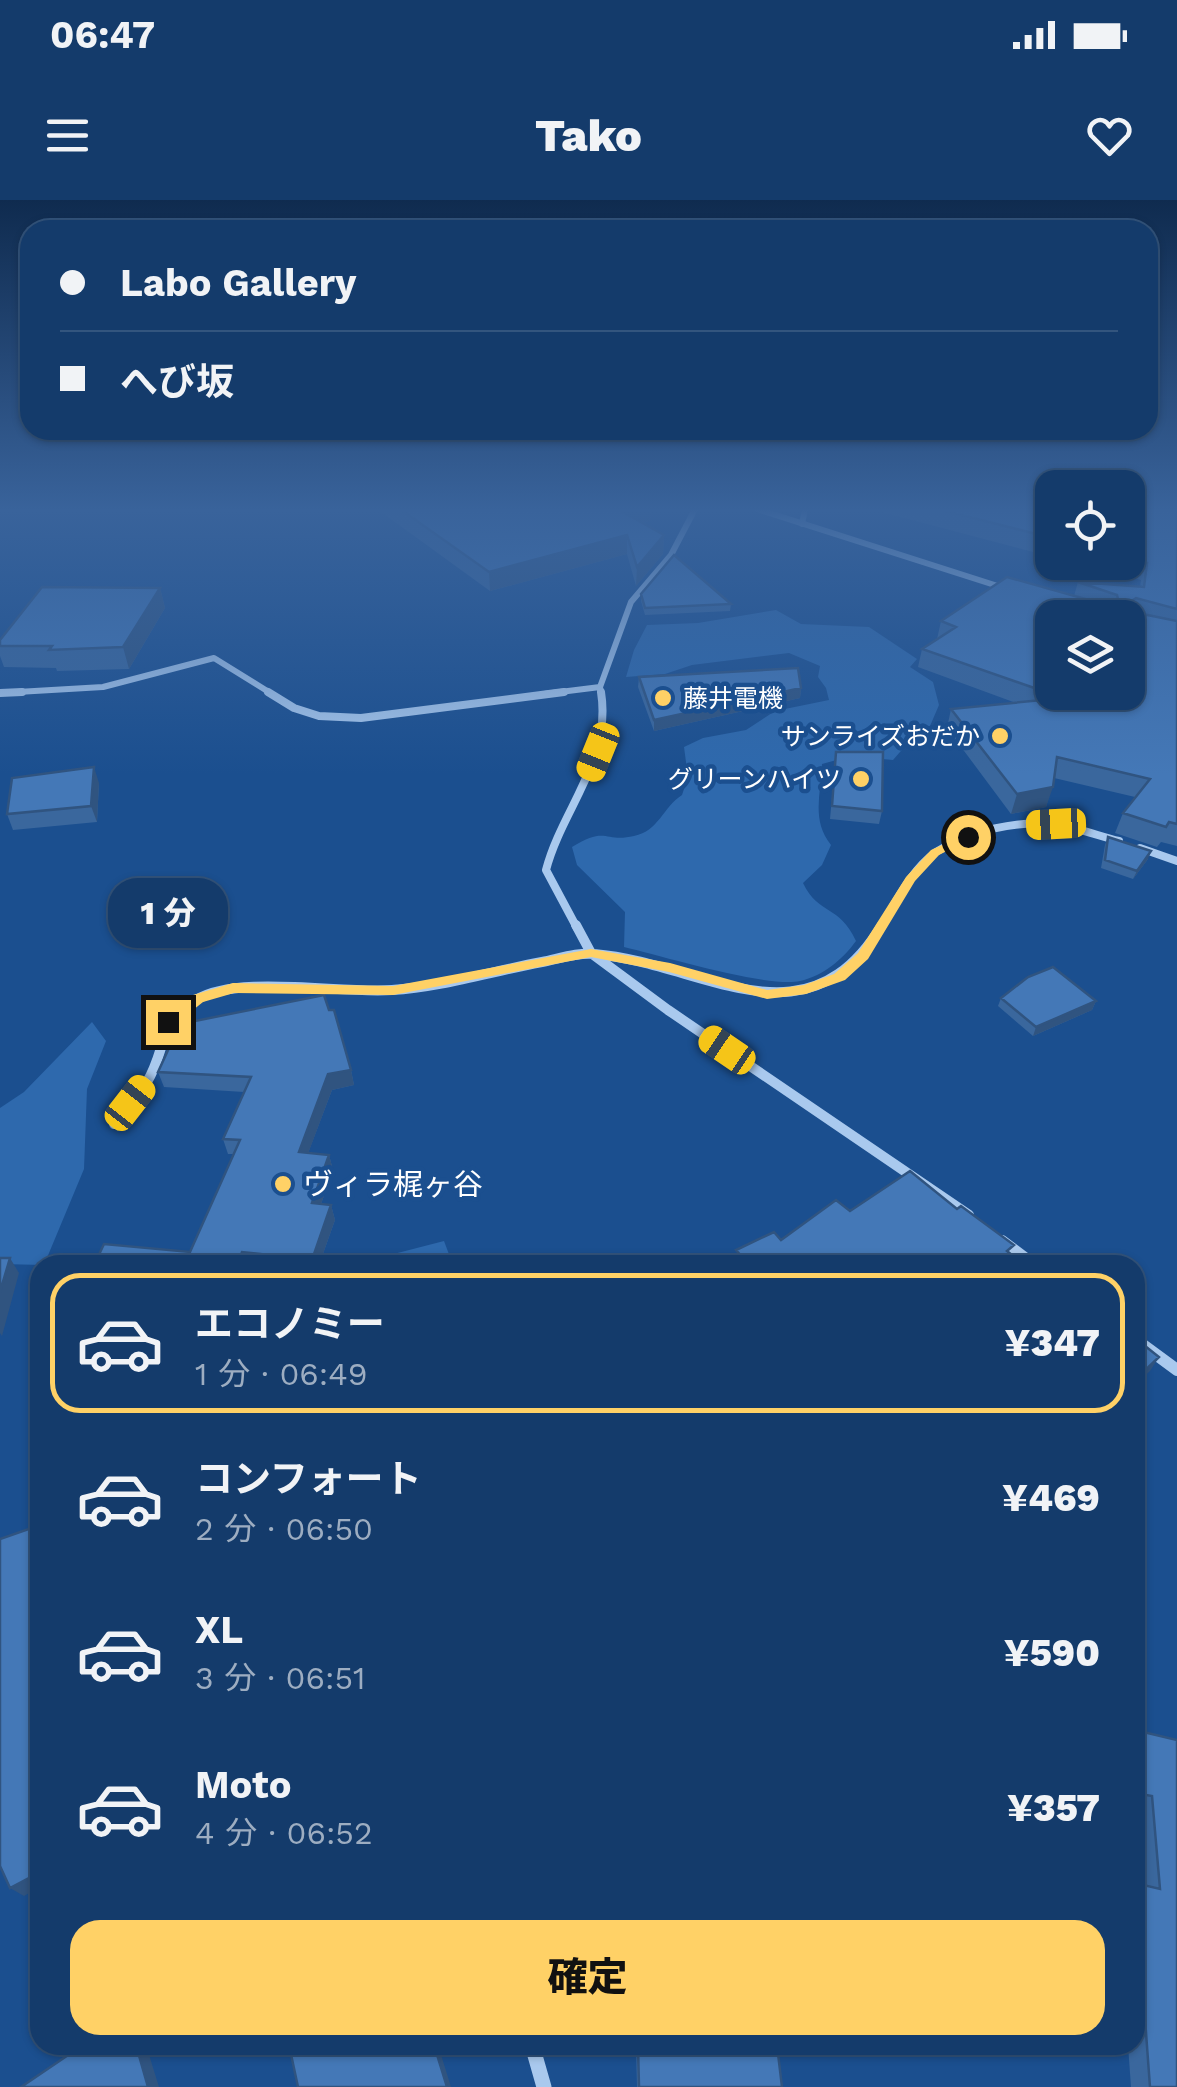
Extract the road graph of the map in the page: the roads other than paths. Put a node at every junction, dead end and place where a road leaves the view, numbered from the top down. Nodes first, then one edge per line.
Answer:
1 (635, 597) edge
2 (600, 687) junction
3 (0, 692) edge
4 (1177, 861) edge
5 (591, 953) junction
6 (114, 1124) dead end
7 (979, 1223) edge
8 (992, 1234) edge
9 (1020, 1255) edge
10 (1145, 1346) edge
11 (1177, 1370) edge
12 (535, 2055) edge
13 (544, 2087) edge

1 - 2 street
2 - 3 street
2 - 5 street
4 - 5 street
5 - 6 street
5 - 7 street
8 - 9 street
10 - 11 street
12 - 13 street

